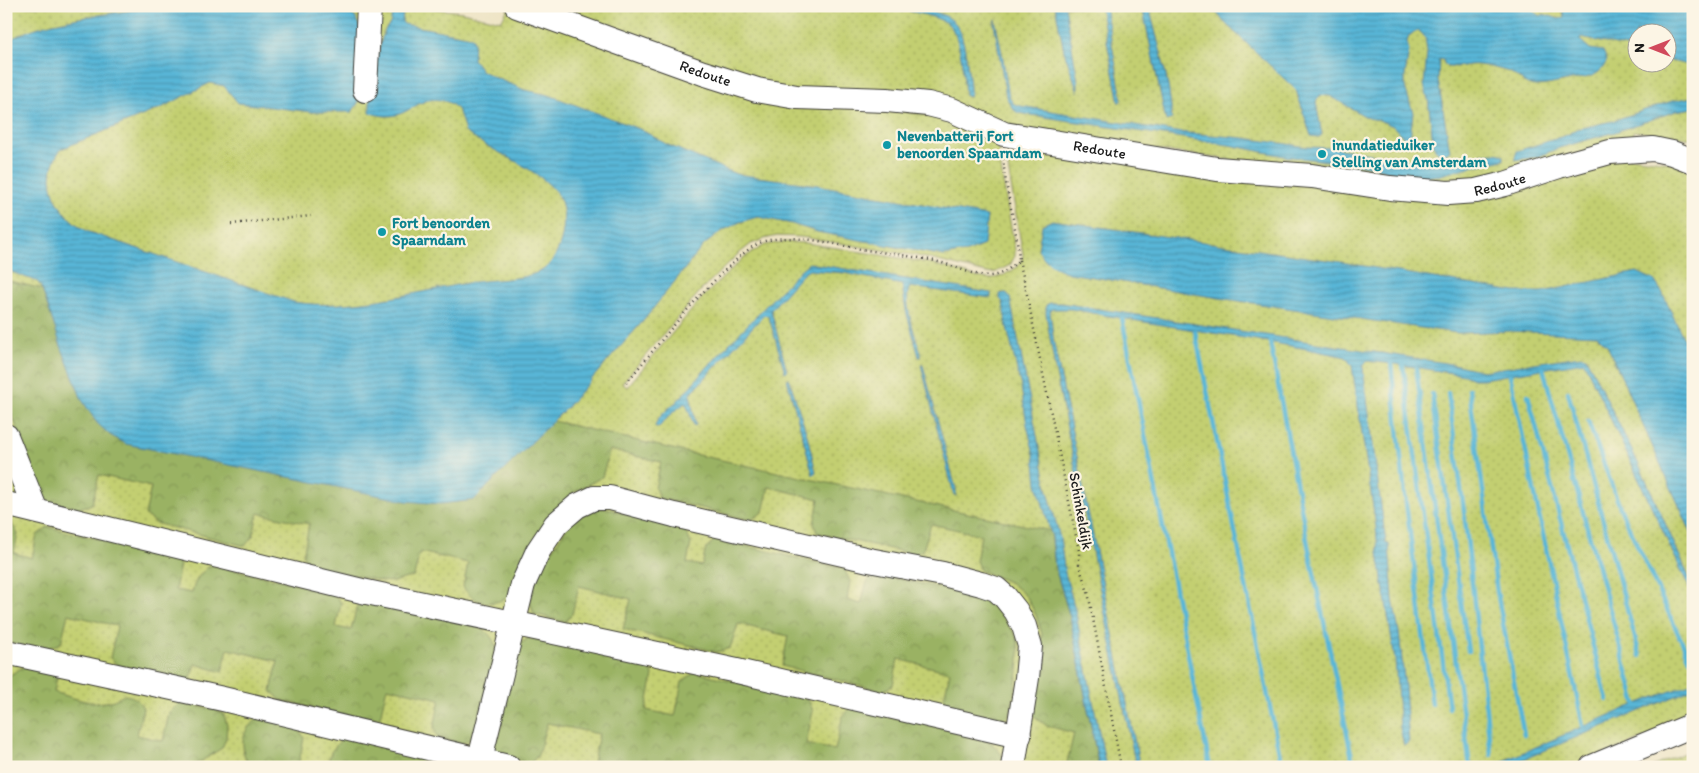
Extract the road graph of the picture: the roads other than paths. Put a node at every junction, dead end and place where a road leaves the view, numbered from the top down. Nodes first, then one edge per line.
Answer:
1 (369, 6) edge
2 (517, 6) edge
3 (365, 90) dead end
4 (1693, 161) edge
5 (6, 436) edge
6 (6, 504) edge
7 (36, 511) junction
8 (513, 622) junction
9 (6, 652) edge
10 (1693, 724) edge
11 (1019, 736) junction
12 (479, 763) edge
13 (508, 767) edge
14 (1013, 767) edge
15 (1592, 767) edge

1 - 3 street
2 - 4 street, Redoute
5 - 7 street
6 - 7 street
7 - 8 street
8 - 11 street
8 - 11 street
8 - 12 street
9 - 12 street
10 - 15 street
11 - 14 street
12 - 13 street

